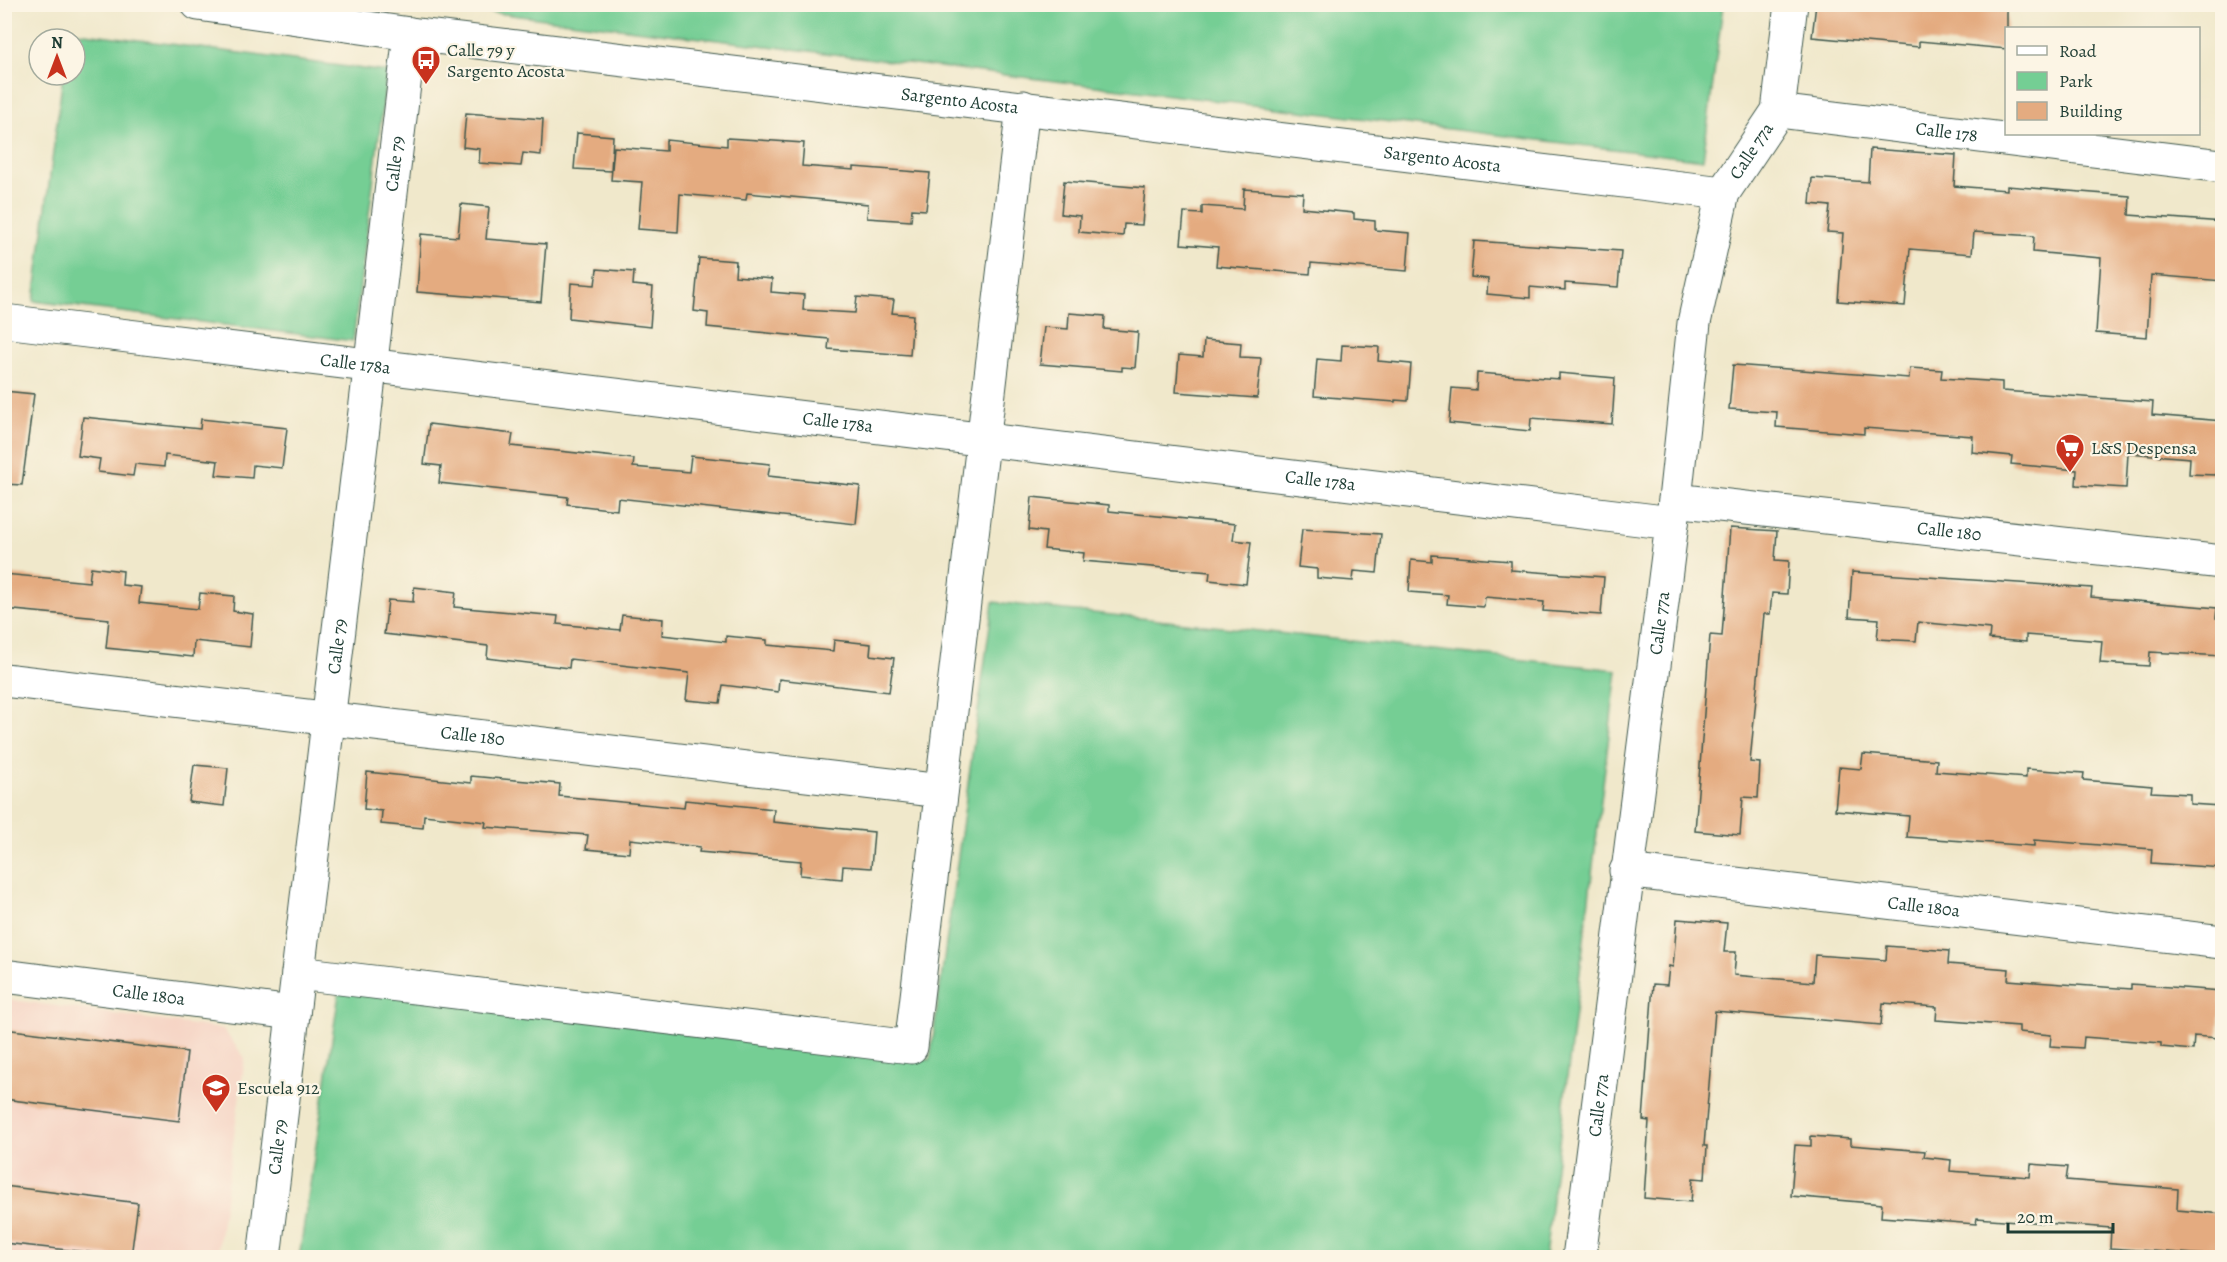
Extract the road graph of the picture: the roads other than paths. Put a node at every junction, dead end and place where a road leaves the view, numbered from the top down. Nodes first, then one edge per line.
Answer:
1 (198, 4) edge
2 (1791, 4) edge
3 (410, 34) junction
4 (1023, 106) junction
5 (1778, 111) junction
6 (2223, 166) edge
7 (1723, 193) junction
8 (4, 321) edge
9 (370, 366) junction
10 (983, 441) junction
11 (1673, 512) junction
12 (2223, 562) edge
13 (4, 680) edge
14 (328, 718) junction
15 (941, 791) junction
16 (1626, 871) junction
17 (2223, 942) edge
18 (298, 973) junction
19 (4, 976) edge
20 (293, 1012) junction
21 (264, 1257) edge
22 (1582, 1257) edge

1 - 3 street, Sargento Acosta
2 - 5 street, Calle 77a
3 - 4 street, Sargento Acosta
3 - 9 street, Calle 79
4 - 7 street, Sargento Acosta
4 - 10 street
5 - 6 street, Calle 178
5 - 7 street, Calle 77a
7 - 11 street, Calle 77a
8 - 9 street, Calle 178a
9 - 10 street, Calle 178a
9 - 14 street, Calle 79
10 - 11 street, Calle 178a
10 - 15 street
11 - 12 street, Calle 180
11 - 16 street, Calle 77a
13 - 14 street, Calle 180
14 - 15 street, Calle 180
14 - 18 street, Calle 79
15 - 18 street
16 - 17 street, Calle 180a
16 - 22 street, Calle 77a
18 - 20 street, Calle 79
19 - 20 street, Calle 180a
20 - 21 street, Calle 79

